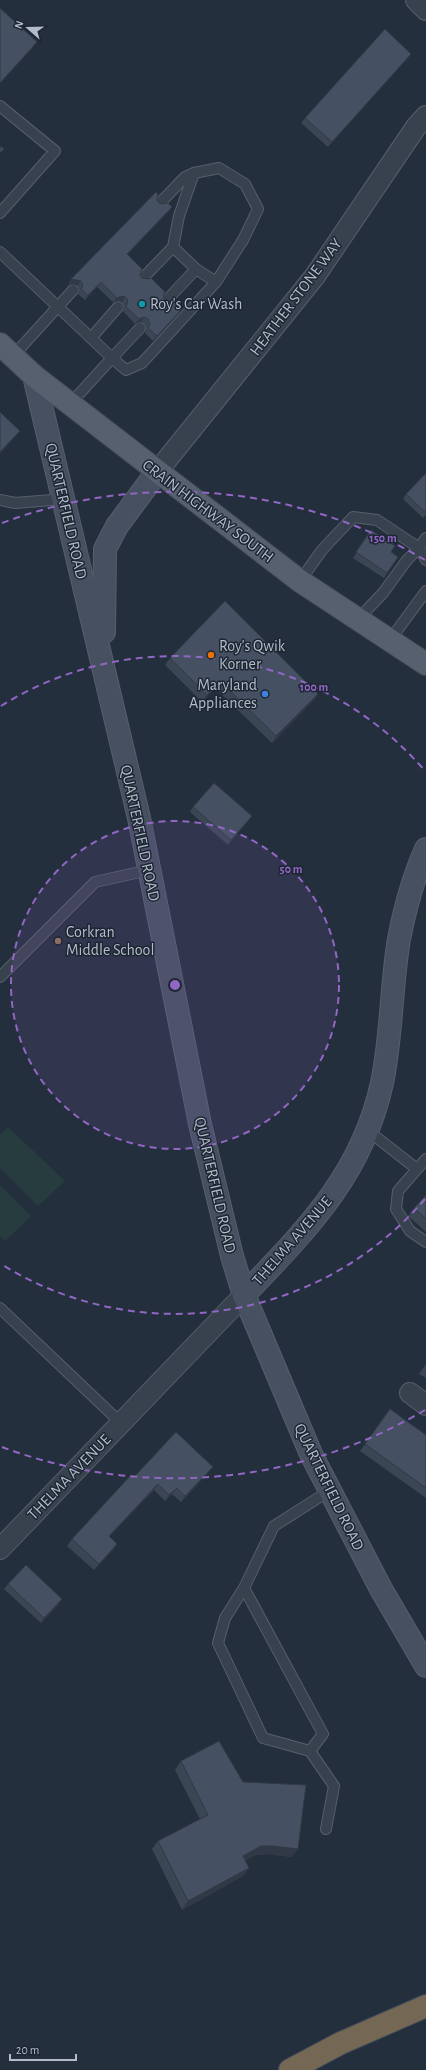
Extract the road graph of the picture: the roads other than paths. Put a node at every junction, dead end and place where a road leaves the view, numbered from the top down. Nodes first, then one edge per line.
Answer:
1 (416, 0) edge
2 (426, 10) edge
3 (0, 106) edge
4 (426, 116) edge
5 (194, 173) junction
6 (160, 204) edge
7 (0, 213) edge
8 (173, 247) junction
9 (0, 252) edge
10 (196, 269) junction
11 (143, 278) edge
12 (216, 282) junction
13 (73, 290) edge
14 (166, 301) edge
15 (58, 307) junction
16 (118, 307) edge
17 (140, 328) edge
18 (90, 338) junction
19 (6, 350) edge
20 (112, 358) junction
21 (34, 376) junction
22 (70, 404) junction
23 (157, 472) junction
24 (64, 499) junction
25 (0, 500) edge
26 (426, 538) edge
27 (419, 548) junction
28 (426, 560) edge
29 (300, 581) junction
30 (426, 591) edge
31 (358, 619) junction
32 (390, 640) junction
33 (426, 664) edge
34 (104, 669) junction
35 (426, 849) edge
36 (149, 870) junction
37 (0, 977) edge
38 (367, 1130) junction
39 (426, 1160) edge
40 (417, 1169) junction
41 (426, 1242) edge
42 (244, 1295) junction
43 (0, 1308) edge
44 (122, 1423) junction
45 (329, 1491) junction
46 (0, 1549) edge
47 (244, 1588) junction
48 (426, 1666) edge
49 (310, 1751) junction
50 (326, 1829) dead end
51 (426, 2006) edge
52 (290, 2070) edge

1 - 2 street
3 - 7 lane
4 - 23 street, HEATHER STONE WAY
5 - 6 lane
5 - 8 lane
5 - 12 lane
8 - 10 lane
8 - 11 lane
9 - 15 lane
10 - 12 lane
10 - 14 lane
12 - 20 lane
13 - 15 lane
15 - 18 lane
15 - 19 lane
16 - 18 lane
17 - 20 lane
18 - 20 lane
19 - 21 main road, CRAIN HIGHWAY SOUTH
20 - 22 lane
21 - 22 main road, CRAIN HIGHWAY SOUTH
21 - 24 main road, QUARTERFIELD ROAD
22 - 23 main road, CRAIN HIGHWAY SOUTH
23 - 29 main road, CRAIN HIGHWAY SOUTH
23 - 34 main road, QUARTERFIELD ROAD
24 - 25 lane
24 - 34 main road, QUARTERFIELD ROAD
26 - 27 lane
27 - 28 lane
27 - 29 lane
27 - 31 lane
29 - 31 main road, CRAIN HIGHWAY SOUTH
30 - 32 lane
31 - 32 main road, CRAIN HIGHWAY SOUTH
32 - 33 main road, CRAIN HIGHWAY SOUTH
34 - 36 main road, QUARTERFIELD ROAD
35 - 38 main road, THELMA AVENUE
36 - 37 lane
36 - 42 main road, QUARTERFIELD ROAD
38 - 40 lane
38 - 42 main road, THELMA AVENUE
39 - 40 lane
40 - 41 lane
42 - 44 street, THELMA AVENUE
42 - 45 main road, QUARTERFIELD ROAD
43 - 44 lane
44 - 46 street, THELMA AVENUE
45 - 47 lane
45 - 48 main road, QUARTERFIELD ROAD
47 - 49 lane
47 - 49 lane
49 - 50 lane
51 - 52 highway

